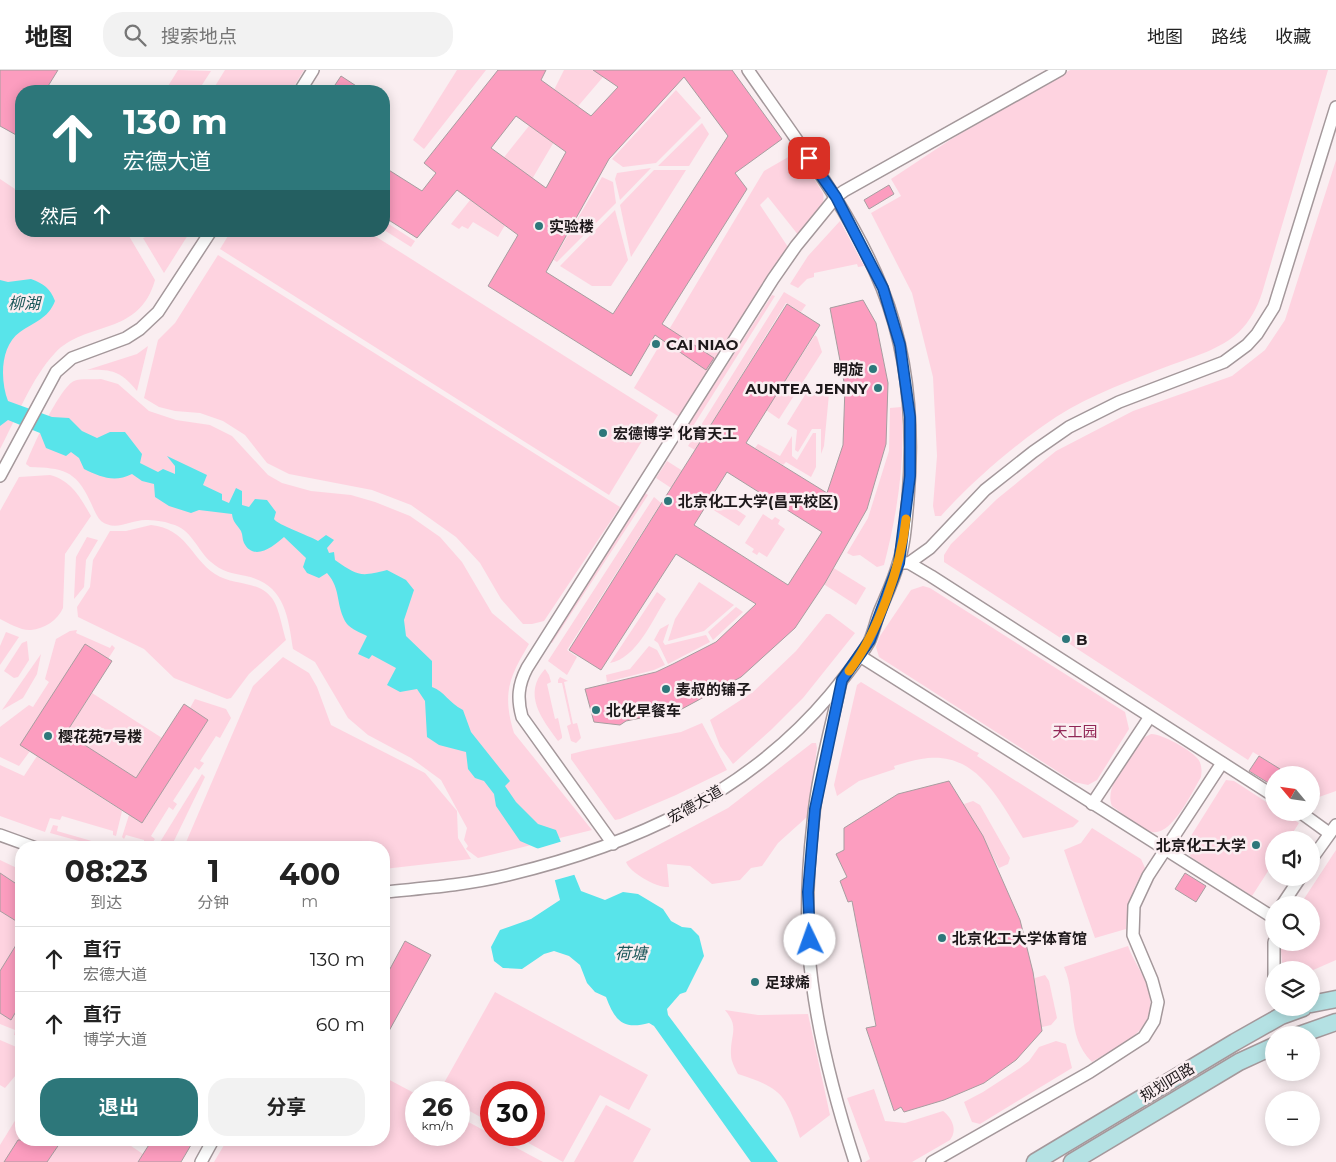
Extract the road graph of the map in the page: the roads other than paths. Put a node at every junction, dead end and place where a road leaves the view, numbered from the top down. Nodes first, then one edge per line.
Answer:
1 (313, 70) edge
2 (748, 70) edge
3 (1060, 70) edge
4 (304, 85) edge
5 (1336, 107) edge
6 (836, 197) junction
7 (206, 237) edge
8 (0, 476) edge
9 (904, 563) junction
10 (860, 656) junction
11 (842, 680) junction
12 (1149, 718) junction
13 (1222, 763) junction
14 (1265, 790) edge
15 (1092, 804) junction
16 (1317, 821) edge
17 (1332, 829) edge
18 (0, 835) edge
19 (17, 841) edge
20 (613, 844) junction
21 (1320, 847) edge
22 (1165, 850) junction
23 (390, 891) edge
24 (1265, 912) edge
25 (1336, 999) edge
26 (1320, 1002) edge
27 (1273, 1016) edge
28 (1336, 1022) edge
29 (1320, 1028) edge
30 (1265, 1050) edge
31 (210, 1146) edge
32 (201, 1162) edge
33 (855, 1162) edge
34 (932, 1162) edge
35 (1035, 1162) edge
36 (1072, 1162) edge

1 - 4 street
2 - 6 street, 宏德大道
3 - 6 street
5 - 9 street
6 - 9 street, 宏德大道
6 - 20 street
7 - 8 street
9 - 10 street, 宏德大道
9 - 12 street
10 - 11 street, 宏德大道
10 - 15 street
11 - 20 street, 宏德大道
11 - 33 street
12 - 13 street
12 - 15 street
13 - 14 street
13 - 22 street
15 - 22 street
16 - 17 street
17 - 21 street
18 - 19 street
20 - 23 street, 宏德大道
22 - 24 street
22 - 34 street
25 - 26 main road
27 - 35 main road, 规划四路
28 - 29 main road
30 - 36 main road, 规划四路
31 - 32 street

